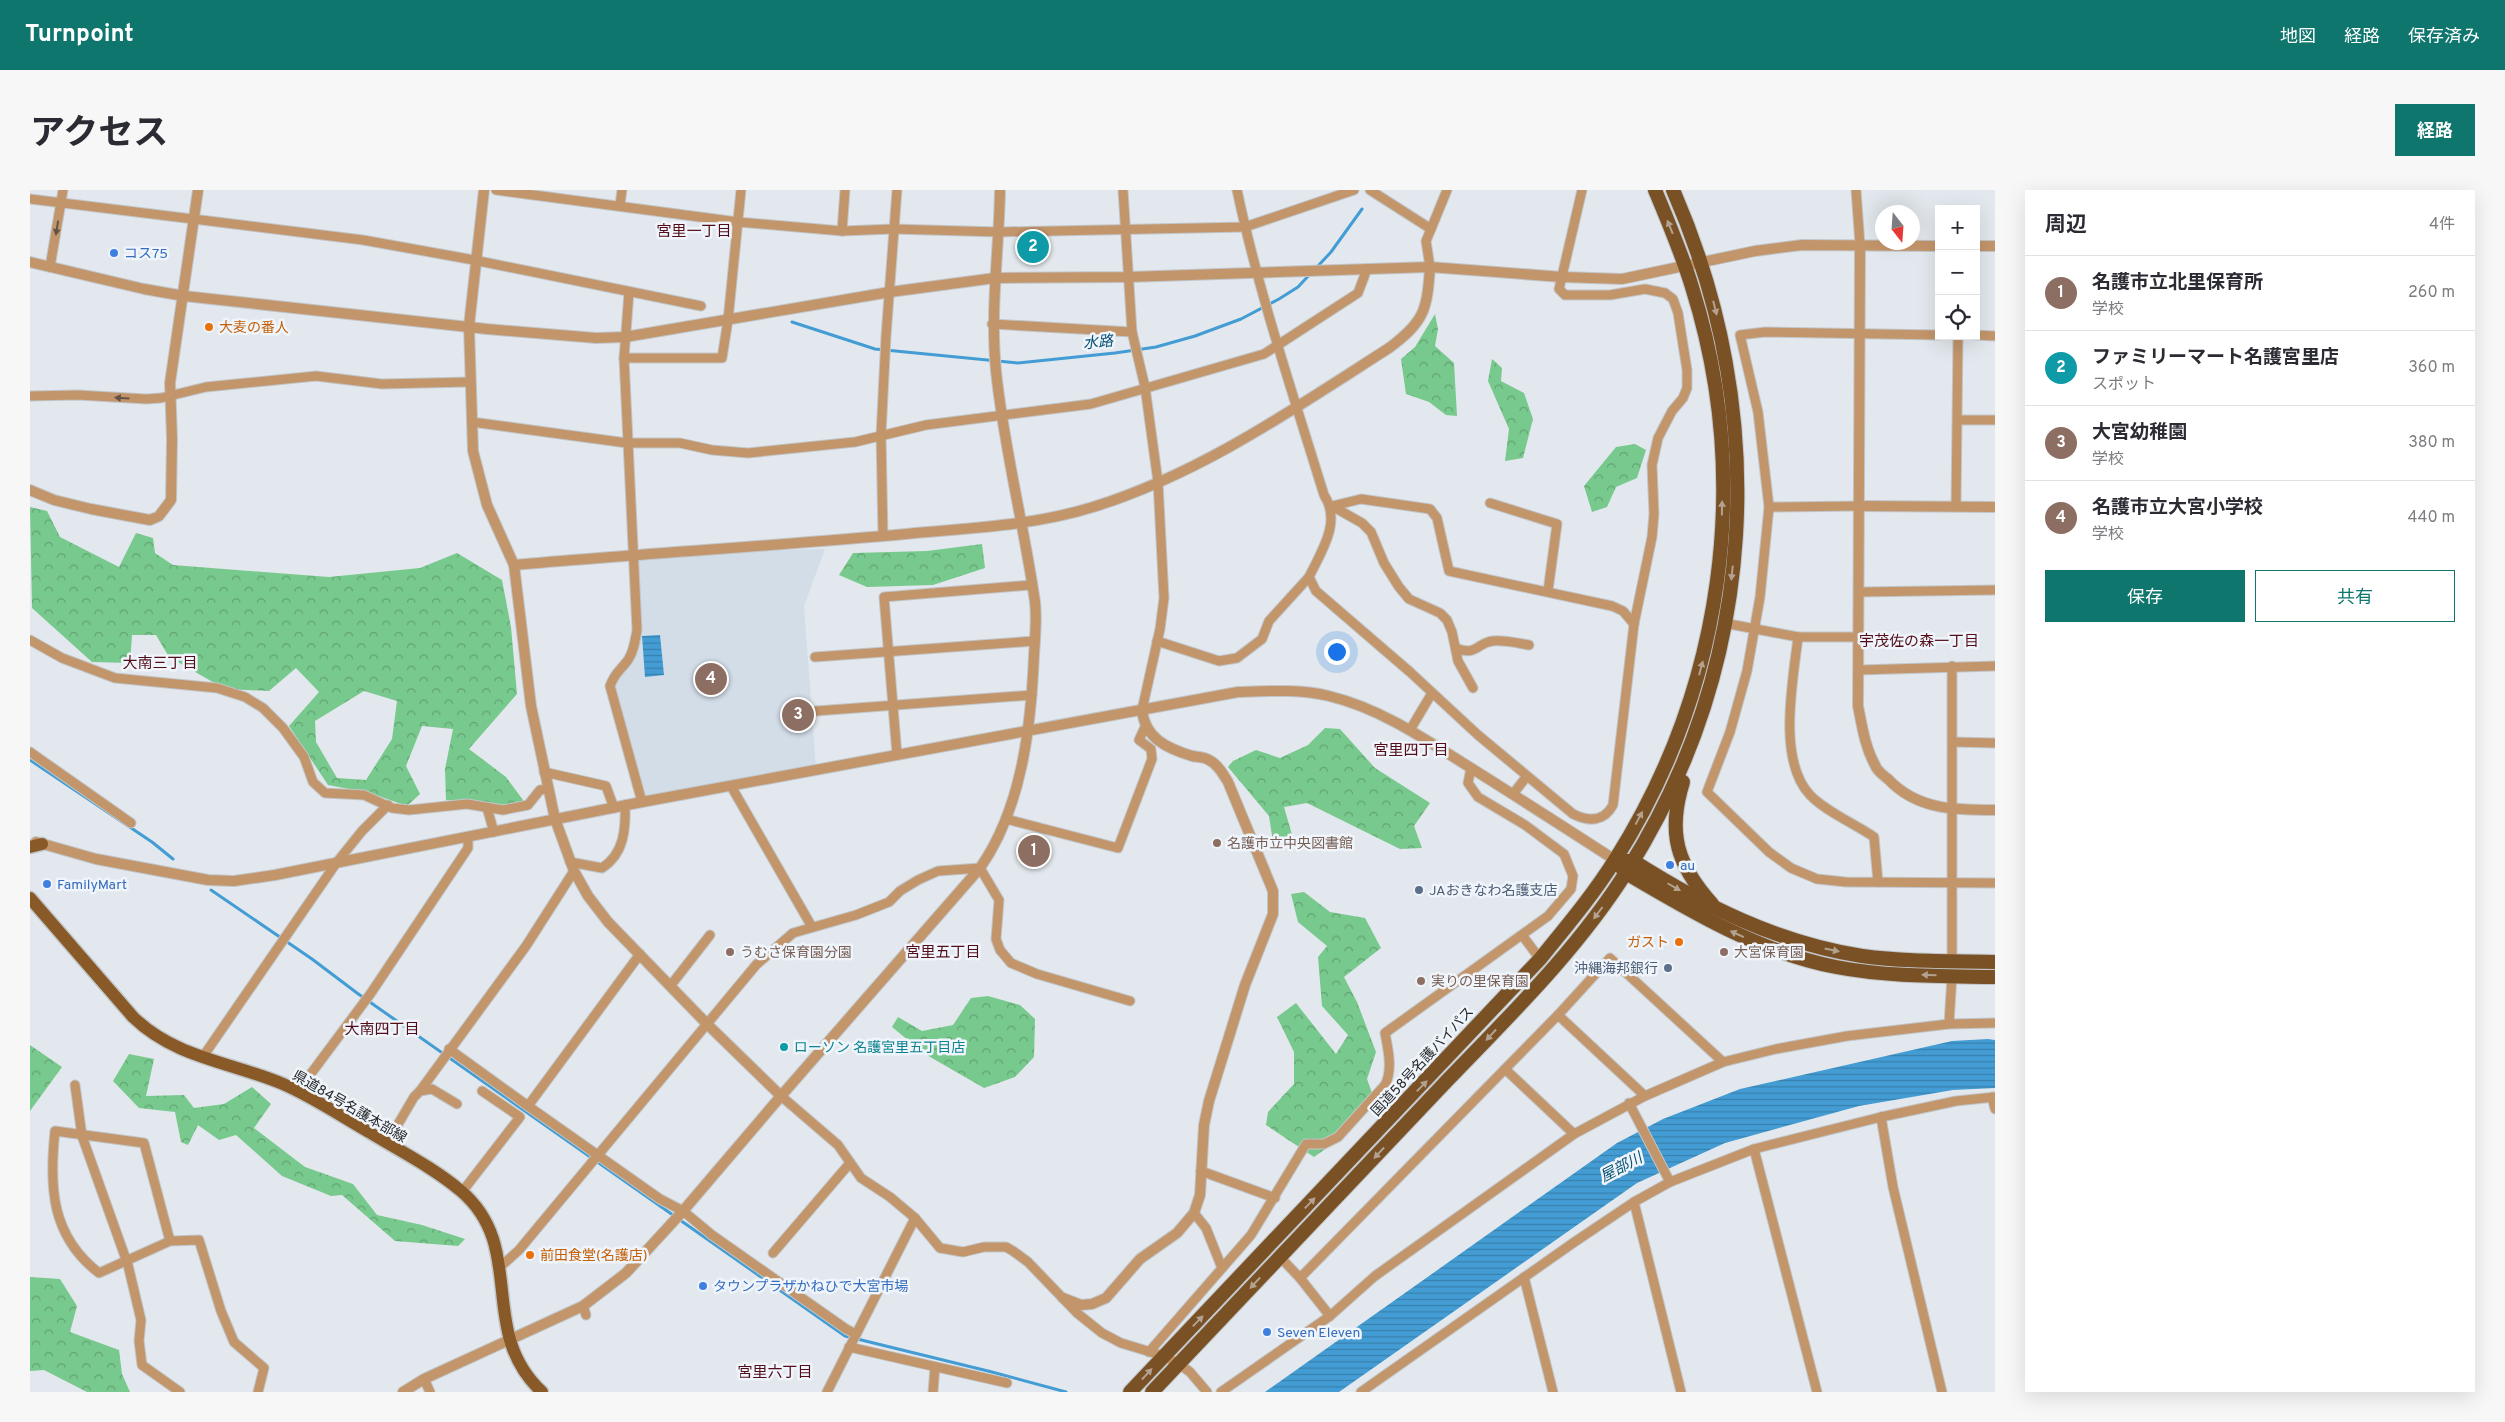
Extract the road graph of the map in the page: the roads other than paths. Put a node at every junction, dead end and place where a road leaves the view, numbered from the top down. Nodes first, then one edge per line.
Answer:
1 (63, 190) edge
2 (198, 190) edge
3 (484, 190) edge
4 (496, 190) edge
5 (622, 190) edge
6 (741, 190) edge
7 (845, 190) edge
8 (897, 190) edge
9 (1000, 190) edge
10 (1123, 190) edge
11 (1237, 190) edge
12 (1354, 190) edge
13 (1370, 190) edge
14 (1447, 190) edge
15 (1582, 190) edge
16 (1654, 190) edge
17 (1673, 190) edge
18 (1856, 190) edge
19 (30, 199) edge
20 (61, 202) junction
21 (620, 206) junction
22 (194, 218) junction
23 (738, 222) junction
24 (1245, 227) junction
25 (893, 229) junction
26 (1431, 229) junction
27 (1125, 230) junction
28 (842, 231) junction
29 (1000, 232) junction
30 (1860, 245) junction
31 (1935, 246) edge
32 (1980, 246) edge
33 (1995, 246) edge
34 (474, 260) junction
35 (1702, 261) junction
36 (30, 262) edge
37 (1685, 265) junction
38 (50, 267) junction
39 (1430, 267) junction
40 (1367, 269) junction
41 (1256, 271) junction
42 (1128, 277) junction
43 (1562, 277) junction
44 (995, 278) junction
45 (629, 292) junction
46 (890, 292) junction
47 (184, 296) junction
48 (701, 306) dead end
49 (728, 320) junction
50 (992, 324) junction
51 (469, 326) junction
52 (1132, 332) junction
53 (1861, 334) junction
54 (1935, 334) edge
55 (1980, 335) edge
56 (1995, 336) edge
57 (625, 337) junction
58 (1958, 340) edge
59 (1279, 344) junction
60 (624, 358) junction
61 (469, 382) junction
62 (1145, 387) junction
63 (170, 395) junction
64 (30, 396) edge
65 (1297, 407) junction
66 (1001, 415) junction
67 (1959, 420) junction
68 (1995, 420) edge
69 (472, 422) junction
70 (881, 435) junction
71 (627, 444) junction
72 (1158, 482) junction
73 (30, 490) edge
74 (1490, 503) dead end
75 (1332, 506) junction
76 (1860, 506) junction
77 (1956, 506) junction
78 (1769, 507) junction
79 (1995, 507) edge
80 (1020, 523) junction
81 (883, 536) junction
82 (631, 554) junction
83 (514, 565) junction
84 (1309, 578) junction
85 (1031, 585) junction
86 (1995, 590) edge
87 (1548, 591) junction
88 (1860, 592) junction
89 (1724, 622) junction
90 (1634, 624) junction
91 (1755, 628) junction
92 (1859, 637) junction
93 (1798, 638) junction
94 (30, 640) edge
95 (1035, 641) junction
96 (1157, 641) junction
97 (1529, 645) dead end
98 (1456, 648) junction
99 (888, 652) junction
100 (815, 657) dead end
101 (1952, 666) junction
102 (1995, 666) edge
103 (1859, 670) junction
104 (1473, 688) dead end
105 (1432, 693) junction
106 (1032, 695) junction
107 (892, 707) junction
108 (1142, 710) junction
109 (816, 711) dead end
110 (1144, 727) junction
111 (1410, 730) junction
112 (1028, 731) junction
113 (1953, 742) junction
114 (1995, 743) edge
115 (30, 752) edge
116 (897, 755) junction
117 (1684, 761) junction
118 (1471, 768) junction
119 (544, 772) junction
120 (1527, 776) junction
121 (730, 786) junction
122 (548, 789) junction
123 (1513, 794) junction
124 (642, 802) junction
125 (388, 805) junction
126 (625, 805) junction
127 (487, 808) junction
128 (614, 808) junction
129 (1953, 810) junction
130 (1995, 810) edge
131 (555, 819) junction
132 (1006, 819) junction
133 (131, 823) dead end
134 (494, 832) junction
135 (468, 838) junction
136 (34, 844) edge
137 (1615, 860) junction
138 (337, 862) junction
139 (572, 866) junction
140 (1629, 867) junction
141 (980, 868) junction
142 (1878, 882) junction
143 (1952, 883) junction
144 (1995, 884) edge
145 (31, 900) edge
146 (1721, 911) junction
147 (812, 926) junction
148 (710, 935) dead end
149 (1522, 936) junction
150 (640, 954) junction
151 (1540, 959) junction
152 (1952, 961) junction
153 (1995, 962) edge
154 (1952, 976) junction
155 (1995, 977) edge
156 (671, 985) junction
157 (1130, 1001) dead end
158 (1558, 1015) junction
159 (1995, 1023) edge
160 (707, 1024) junction
161 (1949, 1024) junction
162 (447, 1053) junction
163 (202, 1058) junction
164 (1723, 1062) junction
165 (1505, 1069) junction
166 (75, 1086) dead end
167 (298, 1091) junction
168 (420, 1091) junction
169 (482, 1091) dead end
170 (781, 1096) junction
171 (1645, 1096) junction
172 (1993, 1097) edge
173 (1629, 1103) junction
174 (457, 1104) dead end
175 (528, 1106) junction
176 (1995, 1109) edge
177 (1881, 1117) junction
178 (1574, 1134) junction
179 (82, 1136) junction
180 (387, 1143) junction
181 (1754, 1149) junction
182 (597, 1154) junction
183 (850, 1163) junction
184 (1200, 1171) junction
185 (1668, 1179) junction
186 (462, 1192) junction
187 (1275, 1198) junction
188 (1634, 1202) junction
189 (682, 1212) junction
190 (1194, 1213) junction
191 (915, 1218) junction
192 (170, 1241) junction
193 (773, 1253) dead end
194 (1280, 1257) junction
195 (126, 1260) junction
196 (500, 1267) junction
197 (1222, 1268) junction
198 (1524, 1277) junction
199 (1300, 1278) junction
200 (1063, 1298) junction
201 (1330, 1316) junction
202 (856, 1334) junction
203 (508, 1340) junction
204 (849, 1347) junction
205 (1150, 1352) junction
206 (1164, 1356) junction
207 (1179, 1364) junction
208 (935, 1367) junction
209 (424, 1379) junction
210 (1007, 1383) dead end
211 (177, 1391) edge
212 (258, 1392) edge
213 (403, 1392) edge
214 (430, 1392) edge
215 (542, 1392) edge
216 (827, 1392) edge
217 (933, 1392) edge
218 (1130, 1392) edge
219 (1152, 1392) edge
220 (1207, 1392) edge
221 (1221, 1392) edge
222 (1361, 1392) edge
223 (1553, 1392) edge
224 (1681, 1392) edge
225 (1817, 1392) edge
226 (1942, 1392) edge

1 - 20 street
2 - 22 street
3 - 34 street
4 - 21 street
5 - 21 street
6 - 23 street
7 - 28 street
8 - 25 street
9 - 29 street
10 - 27 street
11 - 24 street
12 - 24 street
13 - 26 street
14 - 26 street
15 - 43 street
37 -> 16 highway, 国道58号名護バイパス
17 - 35 highway
18 - 30 street
19 - 20 street
20 - 22 street
20 -> 38 street
21 - 23 street
22 - 34 street
22 - 47 street
23 - 28 street
23 - 49 street
24 - 27 street
24 - 41 street
25 - 28 street
25 - 29 street
25 - 46 street
26 - 39 street
27 - 29 street
27 - 42 street
29 - 44 street
30 - 31 street
30 - 35 street
30 - 53 street
32 - 33 street
34 - 45 street
34 - 51 street
35 - 37 street
35 -> 89 highway
36 - 38 street
37 - 43 street
137 -> 37 highway, 国道58号名護バイパス
38 - 47 street
39 - 40 street
39 - 43 street
39 - 65 street
40 - 41 street
40 - 59 street
41 - 42 street
41 - 59 street
42 - 44 street
42 - 52 street
43 - 90 street
44 - 46 street
44 - 50 street
45 - 48 street
45 - 57 street
46 - 49 street
46 - 70 street
47 - 51 street
47 - 63 street
49 - 57 street
49 - 60 street
50 - 52 street
50 - 66 street
51 - 57 street
51 - 61 street
52 - 62 street
53 - 54 street
53 - 76 street
53 - 78 street
55 - 56 street
57 - 60 street
58 - 67 street
59 - 62 street
59 - 65 street
60 - 71 street
61 - 63 street
61 - 69 street
62 - 66 street
62 - 72 street
63 -> 64 street
63 - 73 street
65 - 72 street
65 - 75 street
66 - 70 street
66 - 80 street
67 - 68 street
67 - 77 street
69 - 71 street
69 - 83 street
70 - 71 street
70 - 81 street
71 - 82 street
72 - 80 street
72 - 96 street
74 - 87 street
75 - 84 street
75 - 87 street
75 - 98 street
76 - 77 street
76 - 78 street
76 - 88 street
77 - 79 street
78 - 91 street
80 - 81 street
80 - 85 street
81 - 82 street
82 - 83 street
82 - 124 street
83 - 119 street
84 - 96 street
84 - 105 street
85 - 95 street
85 - 99 street
86 - 88 street
87 - 90 street
88 - 92 street
89 - 91 street
89 - 117 highway
90 - 120 street
91 - 93 street
91 - 142 street
92 - 93 street
92 - 103 street
93 - 142 street
94 - 125 street
95 - 99 street
95 - 106 street
96 - 108 street
97 - 98 street
98 - 104 street
99 - 100 street
99 - 107 street
101 - 102 street
101 - 103 street
101 - 113 street
103 - 129 street
105 - 111 street
105 - 120 street
106 - 107 street
106 - 112 street
107 - 109 street
107 - 116 street
108 - 110 street
108 - 111 street
108 - 112 street
110 - 132 street
110 - 184 street
111 - 118 street
112 - 116 street
112 - 132 street
113 - 114 street
113 - 129 street
115 - 133 street
116 - 121 street
117 - 140 highway
117 - 146 highway
118 - 123 street
118 - 149 street
119 - 122 street
119 - 128 street
120 - 123 street
121 - 124 street
121 - 147 street
122 - 127 street
122 - 131 street
123 - 137 street
124 - 126 street
125 - 127 street
125 - 138 street
126 - 128 street
126 - 139 street
127 - 134 street
128 - 131 street
129 - 130 street
129 - 143 street
131 - 134 street
131 - 139 street
132 - 141 street
134 - 135 street
135 - 138 street
135 - 167 street
136 - 138 street
137 - 140 highway
137 - 151 highway, 国道58号名護バイパス
138 - 163 street
139 - 150 street
139 - 162 street
140 -> 146 highway
154 -> 140 highway
140 -> 194 highway
141 - 147 street
141 - 157 street
141 - 170 street
142 - 143 street
143 - 144 street
143 - 152 street
145 - 163 main road, 県道84号名護本部線
146 -> 152 highway
147 - 160 street
148 - 156 street
149 - 151 street
149 - 187 street
150 - 156 street
150 - 175 street
206 -> 151 highway, 国道58号名護バイパス
152 - 153 highway
154 - 155 highway
154 - 161 street
156 - 160 street
158 - 164 street
158 - 165 street
158 - 171 street
159 - 161 street
160 - 170 street
160 - 182 street
161 - 164 street
162 - 168 street
162 - 175 street
163 - 167 main road, 県道84号名護本部線
164 - 171 street
165 - 178 street
165 - 199 street
166 - 179 street
167 - 180 main road, 県道84号名護本部線
168 - 174 street
168 - 180 street
169 - 186 street
170 - 183 street
170 - 189 street
171 - 173 street
172 - 176 street
172 - 177 street
173 - 178 street
173 - 185 street
175 - 182 street
177 - 181 street
177 - 226 street
178 - 201 street
179 - 192 street
179 - 195 street
179 - 195 street
180 - 186 main road, 県道84号名護本部線
181 - 185 street
181 - 225 street
182 - 189 street
182 - 196 street
183 - 191 street
183 - 193 street
184 - 187 street
184 - 190 street
185 - 188 street
186 - 196 main road, 県道84号名護本部線
187 - 197 street
188 - 198 street
188 - 224 street
189 - 202 street
189 - 203 street
190 - 197 street
190 - 200 street
191 - 200 street
191 - 202 street
192 - 195 street
192 - 212 street
194 - 199 street
194 -> 207 highway
195 - 211 street
196 - 203 main road, 県道84号名護本部線
197 - 205 street
198 - 222 street
198 - 223 street
199 - 201 street
200 - 205 street
201 - 221 street
202 - 204 street
203 - 209 street
203 - 215 main road, 県道84号名護本部線
204 - 208 street
204 - 216 street
205 - 206 street
206 - 207 street
218 -> 206 highway, 国道58号名護バイパス
207 - 219 highway
207 - 220 street
208 - 210 street
208 - 217 street
209 - 213 street
209 - 214 street

